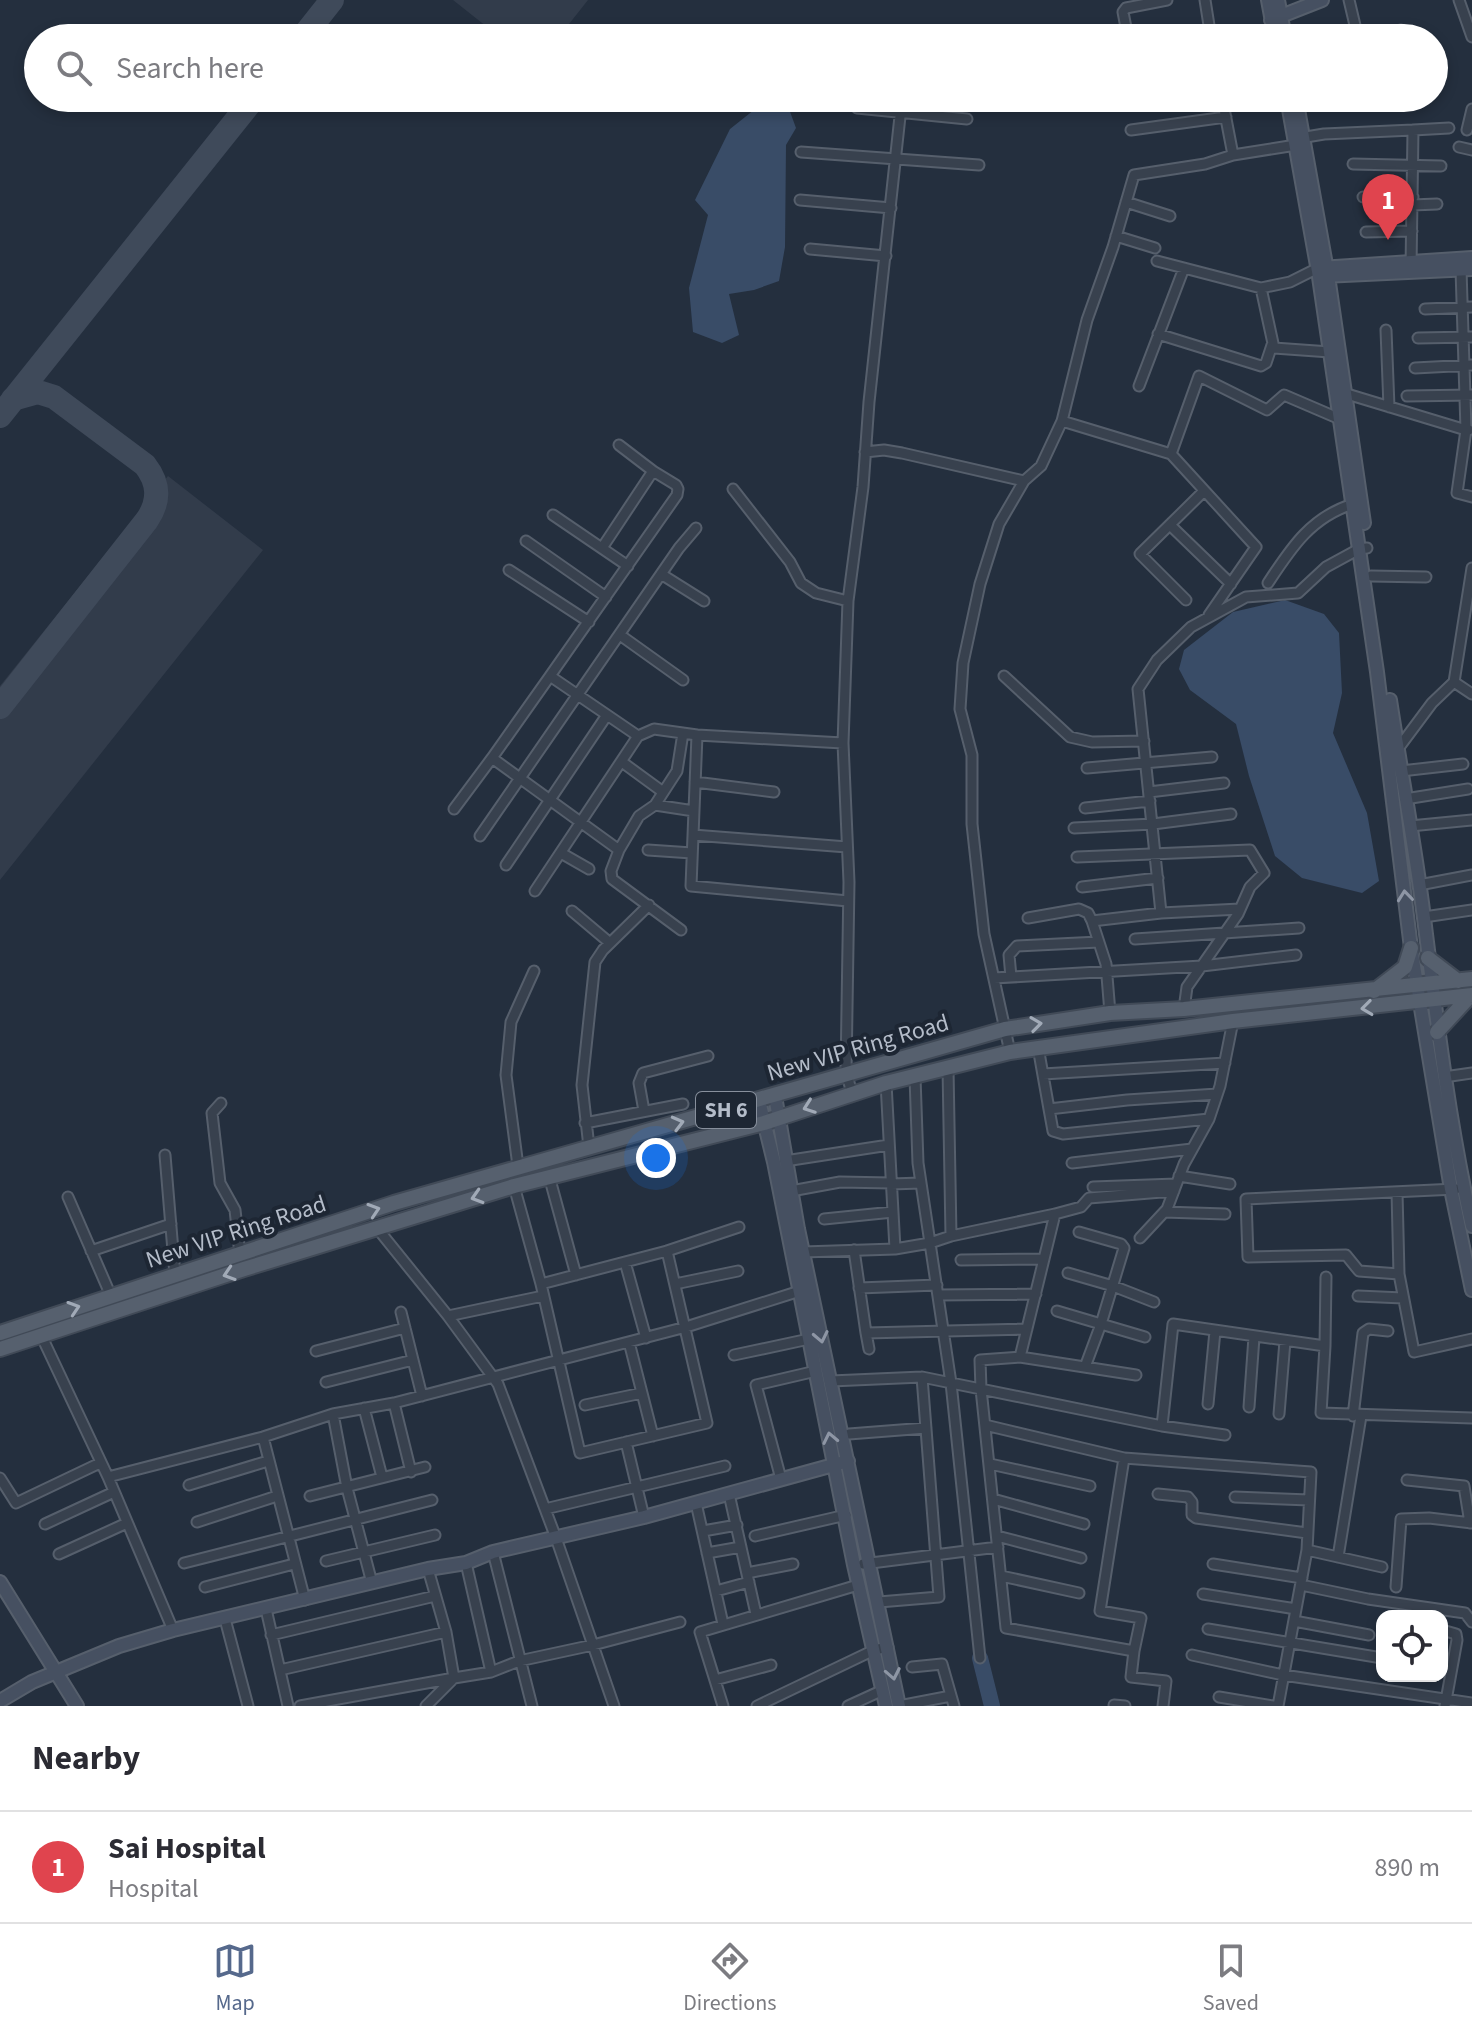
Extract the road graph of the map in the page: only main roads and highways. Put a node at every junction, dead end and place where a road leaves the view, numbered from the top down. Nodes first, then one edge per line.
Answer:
1 (1411, 948) road end
2 (1428, 958) road end
3 (1465, 980) edge
4 (1374, 991) junction
5 (1425, 993) junction
6 (1472, 995) edge
7 (1437, 1032) road end
8 (0, 1333) edge
9 (30, 1333) junction
10 (0, 1349) edge

1 - 4 main road
2 - 3 main road
3 - 5 main road, New VIP Ring Road / SH 6
4 - 5 main road, New VIP Ring Road / SH 6
9 -> 4 main road, New VIP Ring Road / SH 6
5 - 6 main road, New VIP Ring Road / SH 6
5 -> 9 main road, New VIP Ring Road / SH 6
6 - 7 main road
8 - 9 main road, New VIP Ring Road / SH 6
9 - 10 main road, New VIP Ring Road / SH 6

